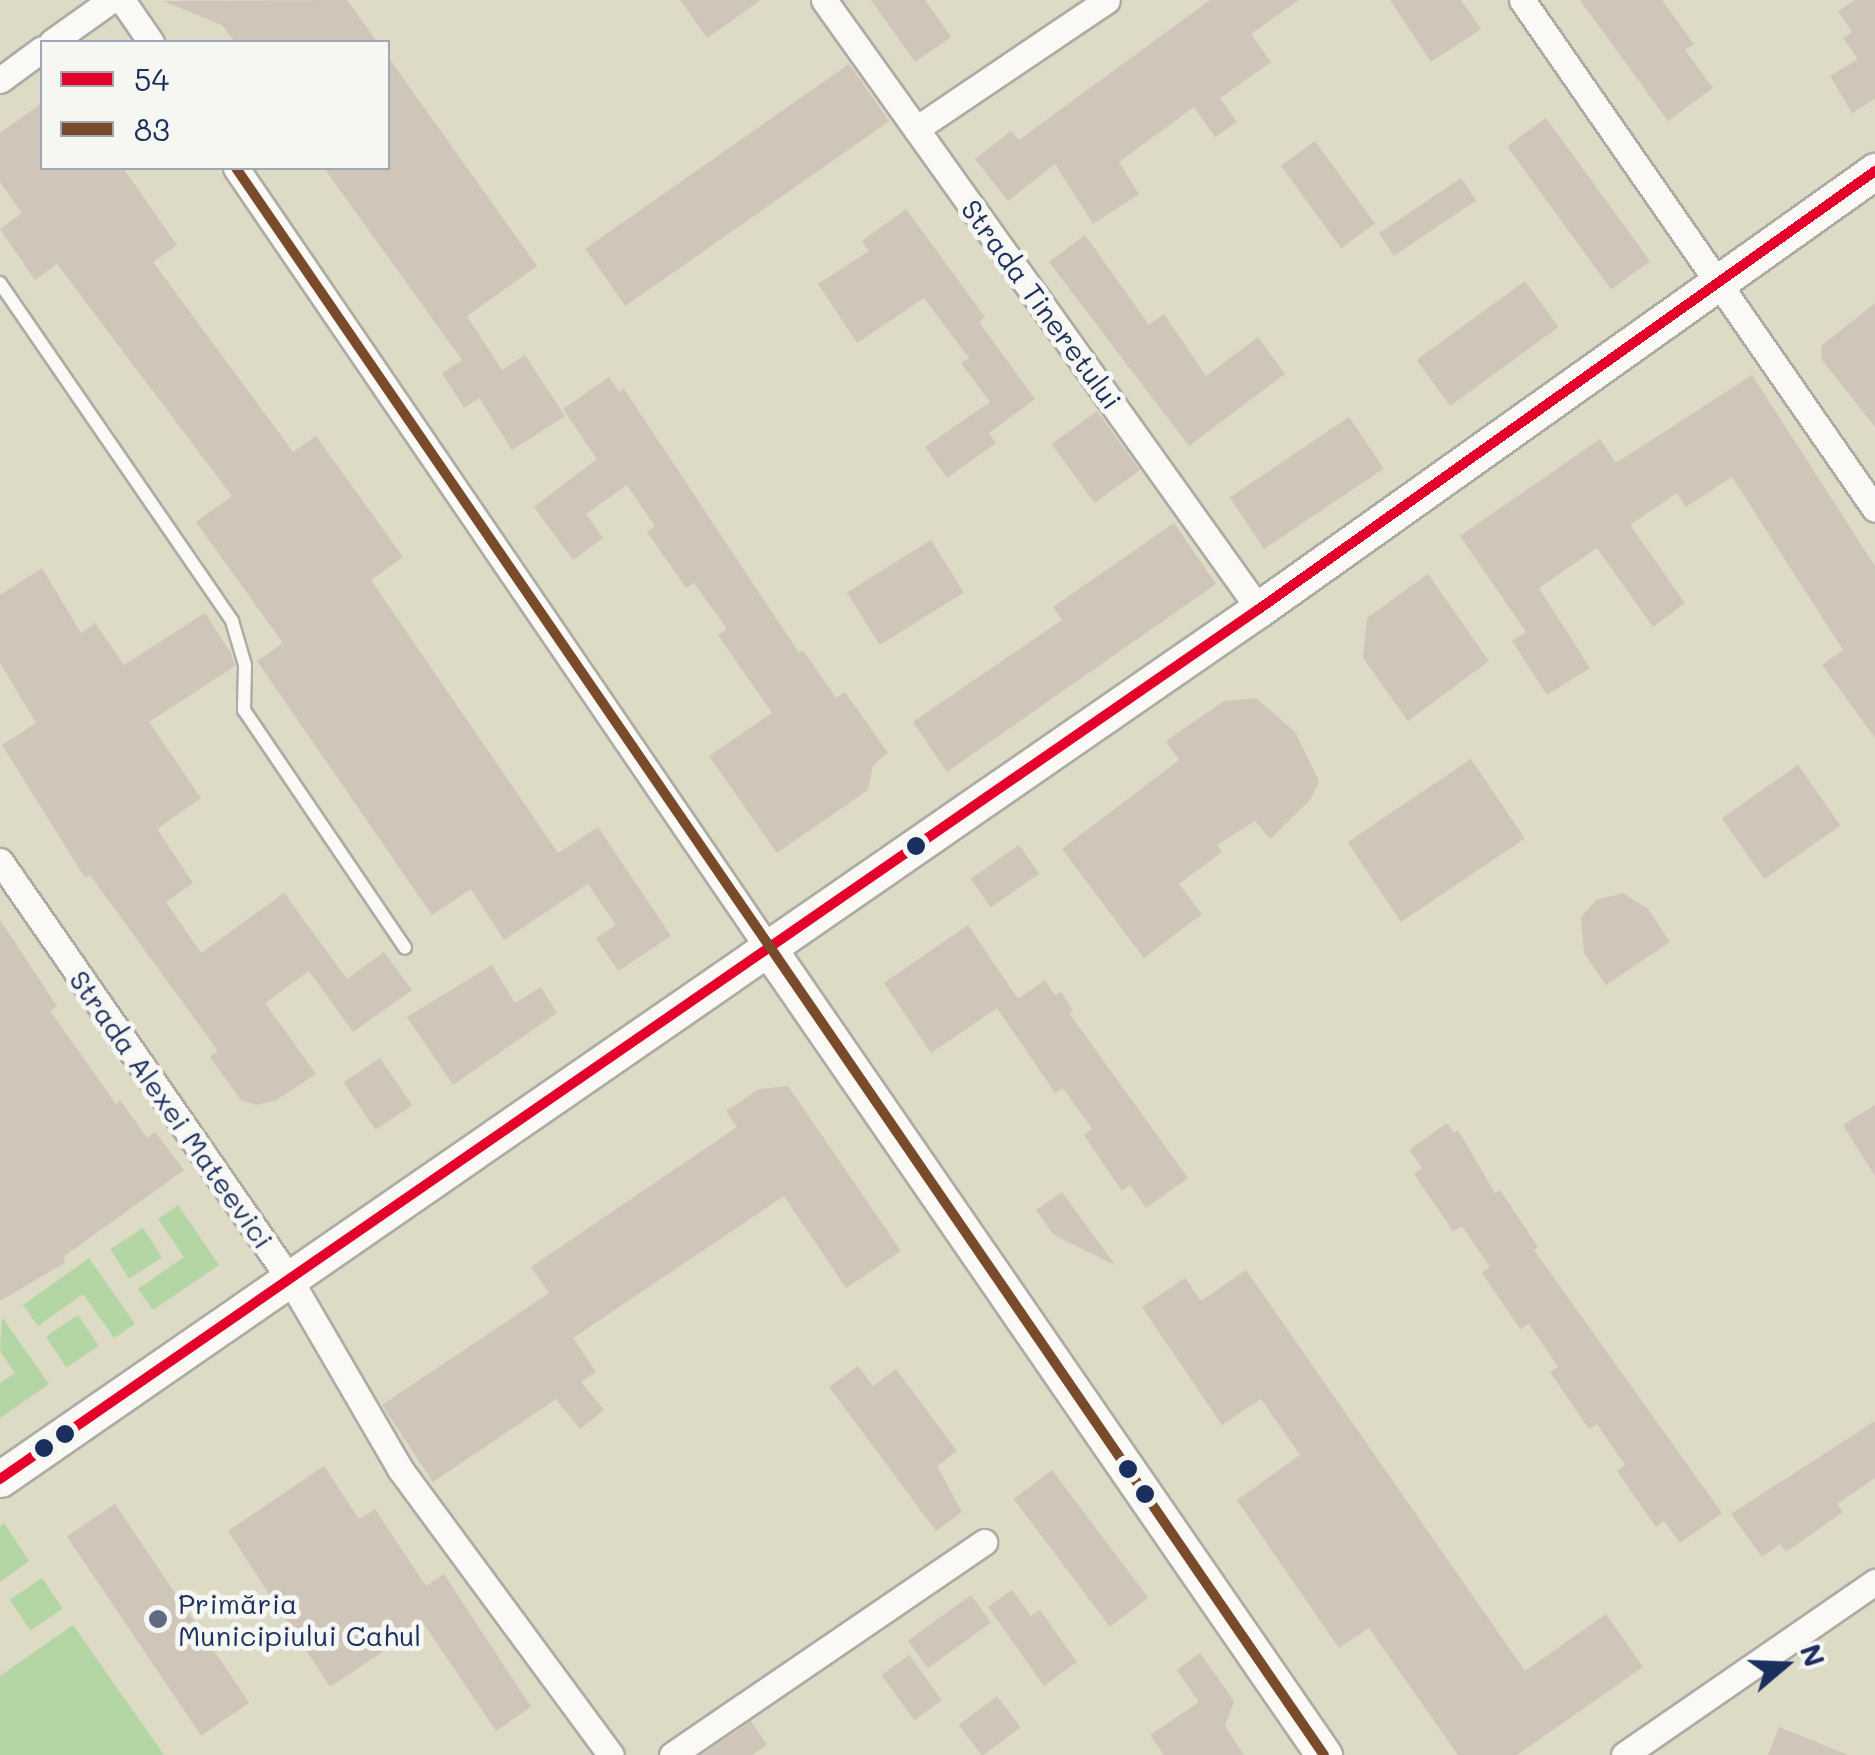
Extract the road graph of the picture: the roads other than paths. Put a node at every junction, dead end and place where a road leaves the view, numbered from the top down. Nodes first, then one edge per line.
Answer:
1 (111, 0) edge
2 (122, 0) edge
3 (824, 0) edge
4 (1106, 0) edge
5 (1522, 0) edge
6 (55, 40) edge
7 (149, 40) edge
8 (40, 50) edge
9 (0, 80) edge
10 (916, 129) junction
11 (237, 170) edge
12 (1875, 170) edge
13 (1715, 279) junction
14 (0, 283) edge
15 (1875, 510) edge
16 (1260, 608) junction
17 (0, 861) edge
18 (766, 944) junction
19 (405, 948) dead end
20 (289, 1278) junction
21 (0, 1479) edge
22 (984, 1542) dead end
23 (1875, 1582) edge
24 (611, 1755) edge
25 (672, 1755) edge
26 (1324, 1755) edge
27 (1624, 1755) edge

1 - 6 street
2 - 7 street
3 - 10 street, Strada Tineretului
4 - 10 street
5 - 13 street
8 - 9 street
10 - 16 street, Strada Tineretului
11 - 18 street
12 - 13 main road
13 - 15 street
13 - 16 main road
14 - 19 lane
16 - 18 main road
17 - 20 street, Strada Alexei Mateevici
18 - 20 main road
18 - 26 main road
20 - 21 main road
20 - 24 street, Strada Alexei Mateevici
22 - 25 street
23 - 27 street

